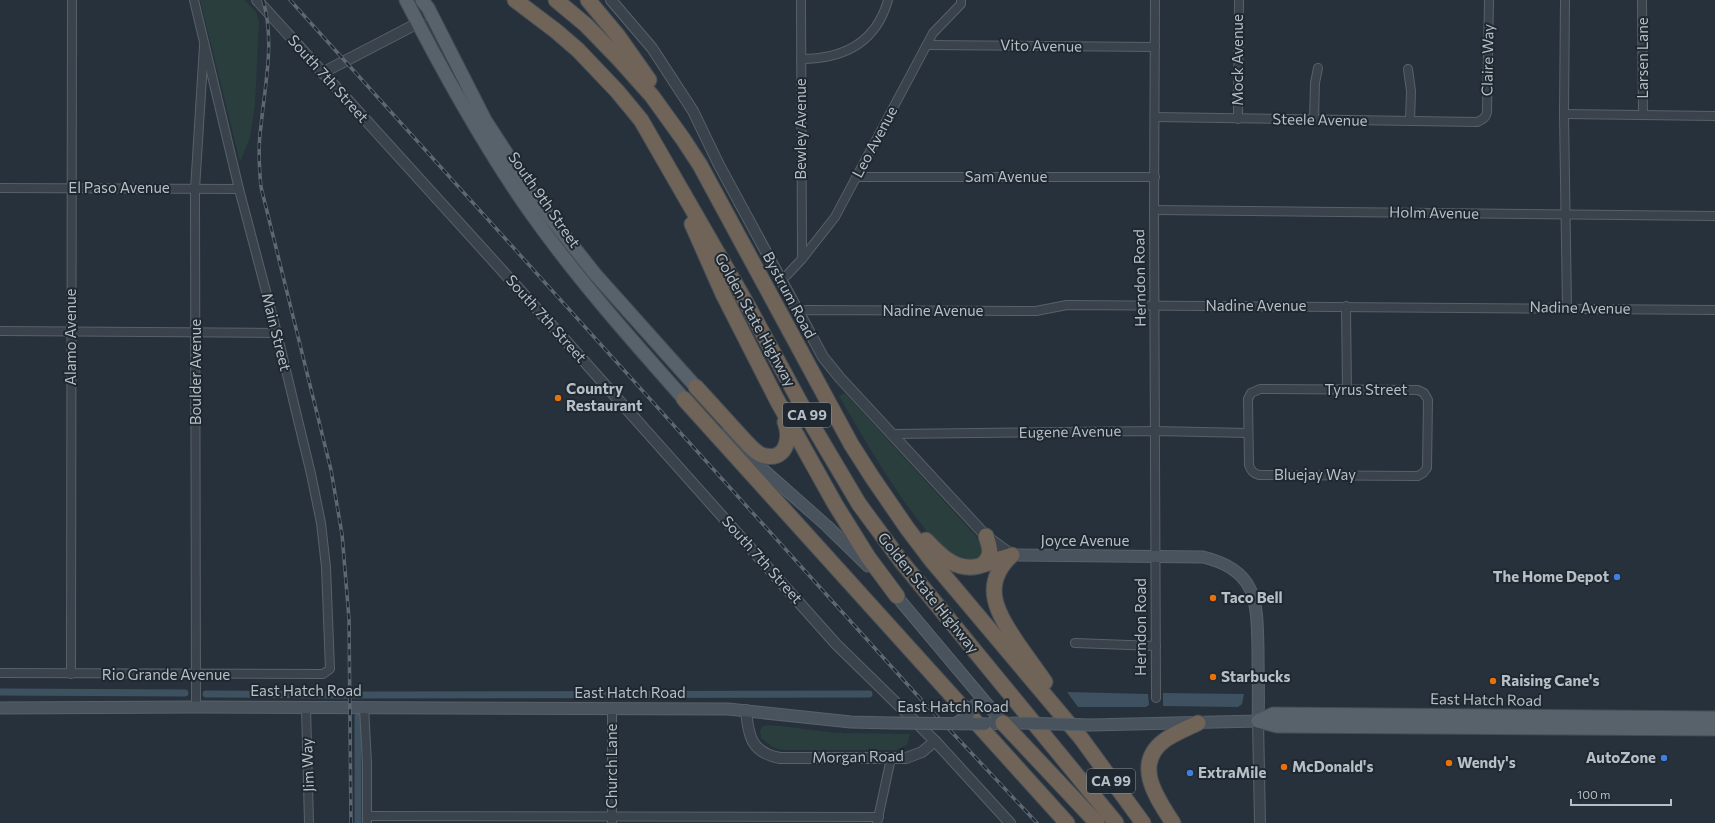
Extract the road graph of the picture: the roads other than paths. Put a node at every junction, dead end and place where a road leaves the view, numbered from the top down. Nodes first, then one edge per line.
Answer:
1 (72, 0) edge
2 (194, 0) edge
3 (257, 0) edge
4 (406, 0) edge
5 (419, 0) edge
6 (422, 0) edge
7 (515, 0) edge
8 (556, 0) edge
9 (588, 0) edge
10 (611, 0) edge
11 (801, 0) edge
12 (888, 0) edge
13 (961, 0) edge
14 (1155, 0) edge
15 (1239, 0) edge
16 (1489, 0) edge
17 (1565, 0) edge
18 (1642, 0) edge
19 (418, 23) junction
20 (204, 38) junction
21 (927, 45) junction
22 (1155, 47) junction
23 (801, 59) junction
24 (1318, 68) dead end
25 (1408, 69) dead end
26 (322, 73) junction
27 (1564, 114) junction
28 (1643, 115) junction
29 (1715, 116) edge
30 (1155, 117) junction
31 (1484, 118) joint
32 (1238, 119) junction
33 (485, 120) junction
34 (1314, 120) junction
35 (1410, 121) junction
36 (666, 160) junction
37 (700, 165) junction
38 (856, 177) junction
39 (1155, 178) junction
40 (0, 188) edge
41 (70, 188) junction
42 (195, 189) junction
43 (239, 189) junction
44 (533, 205) junction
45 (1154, 210) junction
46 (1566, 215) junction
47 (1715, 216) edge
48 (802, 258) junction
49 (780, 279) junction
50 (1155, 305) junction
51 (1346, 306) junction
52 (1567, 308) junction
53 (1715, 310) edge
54 (799, 314) junction
55 (0, 331) edge
56 (71, 332) junction
57 (196, 333) junction
58 (277, 333) junction
59 (696, 387) joint
60 (1347, 390) junction
61 (684, 399) junction
62 (777, 400) junction
63 (1156, 431) junction
64 (1248, 433) junction
65 (893, 434) junction
66 (1425, 472) joint
67 (872, 477) junction
68 (986, 536) junction
69 (1012, 555) junction
70 (1157, 556) junction
71 (986, 562) junction
72 (896, 596) junction
73 (1075, 643) dead end
74 (1156, 646) junction
75 (330, 669) joint
76 (0, 673) edge
77 (71, 674) junction
78 (196, 675) junction
79 (969, 682) junction
80 (1156, 698) dead end
81 (196, 707) junction
82 (306, 707) junction
83 (364, 707) junction
84 (0, 708) edge
85 (612, 709) junction
86 (746, 710) junction
87 (1715, 718) edge
88 (1258, 721) junction
89 (1198, 723) junction
90 (955, 724) junction
91 (1003, 724) junction
92 (1715, 730) edge
93 (1081, 738) junction
94 (934, 741) junction
95 (891, 758) junction
96 (367, 819) edge
97 (612, 820) edge
98 (878, 820) edge
99 (309, 823) edge
100 (1010, 823) edge
101 (1067, 823) edge
102 (1097, 823) edge
103 (1116, 823) edge
104 (1143, 823) edge
105 (1172, 823) edge
106 (1260, 823) edge

1 - 41 street, Alamo Avenue
2 - 20 street, Main Street
3 - 26 street, South 7th Street
4 - 19 main road, South 9th Street
5 - 19 main road
6 - 33 main road, South 9th Street
7 - 36 highway, Golden State Highway / CA 99
8 - 37 highway, Golden State Highway / CA 99
9 - 37 highway
10 - 49 street, Bystrum Road
11 - 23 street, Bewley Avenue
12 - 23 street
13 - 21 street, Leo Avenue
14 - 22 street, Herndon Road
15 - 32 street, Mock Avenue
16 - 31 street, Claire Way
17 - 27 street
18 - 28 street, Larsen Lane
19 - 26 street
19 - 33 street
19 - 44 main road, South 9th Street
20 - 42 street, Boulder Avenue
20 - 43 street, Main Street
21 - 22 street, Vito Avenue
21 - 38 street, Leo Avenue
22 - 30 street, Herndon Road
23 - 48 street, Bewley Avenue
24 - 34 street
25 - 35 street
26 - 94 street, South 7th Street
27 - 28 street
27 - 46 street
28 - 29 street
30 - 32 street, Steele Avenue
30 - 39 street, Herndon Road
31 - 35 street, Steele Avenue
32 - 34 street, Steele Avenue
33 - 44 main road, South 9th Street
34 - 35 street, Steele Avenue
36 - 62 highway
36 - 103 highway, Golden State Highway / CA 99
37 - 67 highway, Golden State Highway / CA 99
38 - 39 street, Sam Avenue
38 - 48 street, Leo Avenue
39 - 45 street, Herndon Road
40 - 41 street, El Paso Avenue
41 - 42 street, El Paso Avenue
41 - 56 street, Alamo Avenue
42 - 43 street, El Paso Avenue
42 - 57 street, Boulder Avenue
43 - 58 street, Main Street
44 - 59 main road, South 9th Street
44 - 61 main road, South 9th Street
45 - 46 street, Holm Avenue
45 - 50 street, Herndon Road
46 - 47 street, Holm Avenue
46 - 52 street
48 - 49 street, Leo Avenue
49 - 54 street, Bystrum Road
50 - 51 street, Nadine Avenue
50 - 54 street, Nadine Avenue
50 - 63 street, Herndon Road
51 - 52 street, Nadine Avenue
51 - 60 street
52 - 53 street, Nadine Avenue
54 - 65 street, Bystrum Road
55 - 56 street
56 - 57 street
56 - 77 street, Alamo Avenue
57 - 58 street
57 - 78 street, Boulder Avenue
58 - 75 street, Main Street
59 - 62 highway
60 - 64 street, Tyrus Street
60 - 66 street, Tyrus Street
61 - 72 main road
61 - 101 highway
62 - 72 highway
63 - 64 street, Eugene Avenue
63 - 65 street, Eugene Avenue
63 - 70 street, Herndon Road
64 - 66 street, Bluejay Way
65 - 68 street, Bystrum Road
67 - 71 highway
67 - 93 highway, Golden State Highway / CA 99
68 - 69 street, Bystrum Road
68 - 71 highway
69 - 70 main road, Joyce Avenue
69 - 71 highway
69 - 93 highway
70 - 74 street, Herndon Road
70 - 88 main road
72 - 79 main road
73 - 74 street
74 - 80 street, Herndon Road
75 - 78 street, Rio Grande Avenue
76 - 77 street, Rio Grande Avenue
77 - 78 street, Rio Grande Avenue
78 - 81 street, Boulder Avenue
79 - 90 main road, bridge
79 - 91 main road
81 - 82 main road, East Hatch Road
81 - 84 main road, East Hatch Road
82 - 83 main road, East Hatch Road
82 - 99 street, Jim Way
83 - 85 main road, East Hatch Road
83 - 96 street
85 - 86 main road, East Hatch Road
85 - 97 street, Church Lane
86 - 90 main road, East Hatch Road, bridge
86 - 95 street, Morgan Road
87 - 88 main road, East Hatch Road
88 - 89 main road, East Hatch Road
88 - 92 main road, East Hatch Road
88 - 106 street
89 - 91 main road, East Hatch Road, bridge
89 - 105 highway
90 - 91 main road, East Hatch Road, bridge
91 - 102 highway
93 - 104 highway, Golden State Highway / CA 99
94 - 95 street, Morgan Road
94 - 100 street
95 - 98 street
96 - 97 street
97 - 98 street

